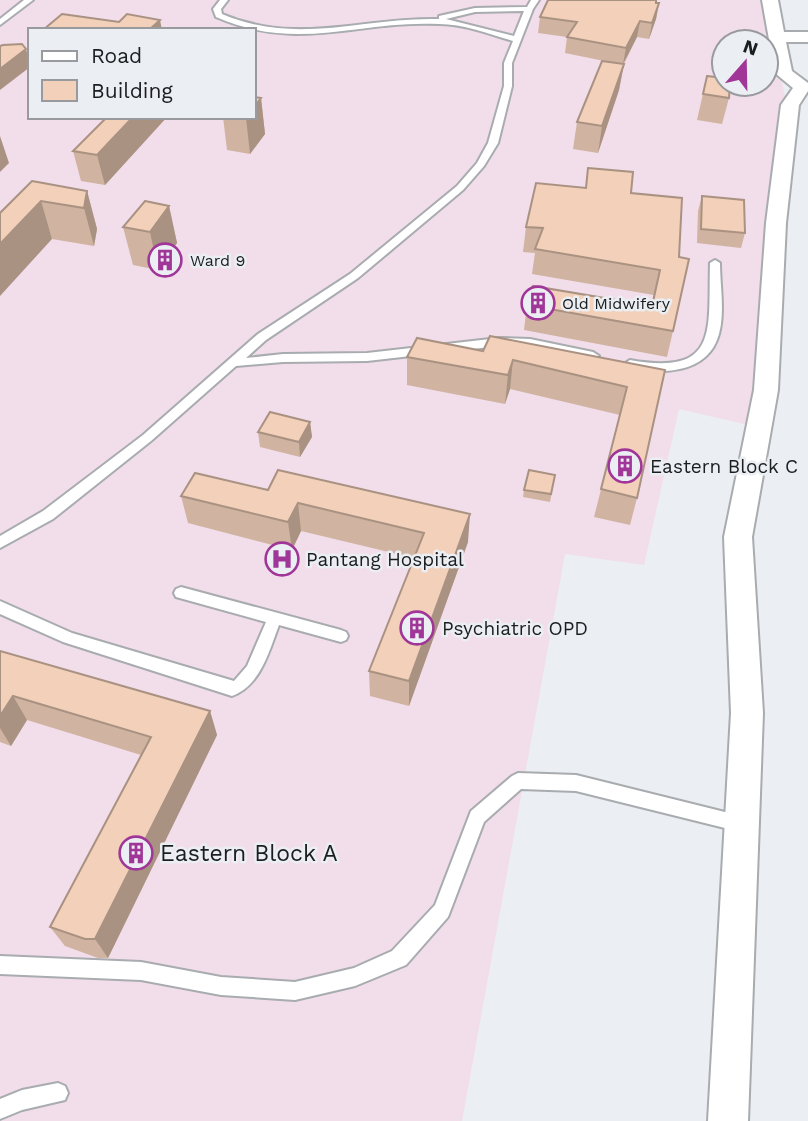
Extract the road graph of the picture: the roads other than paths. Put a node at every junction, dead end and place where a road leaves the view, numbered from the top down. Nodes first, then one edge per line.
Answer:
1 (29, 0) edge
2 (224, 0) edge
3 (770, 0) edge
4 (532, 4) edge
5 (431, 21) junction
6 (0, 23) edge
7 (775, 28) edge
8 (780, 37) edge
9 (808, 37) edge
10 (516, 39) junction
11 (780, 52) edge
12 (28, 55) edge
13 (0, 57) edge
14 (805, 87) edge
15 (715, 263) dead end
16 (229, 363) junction
17 (0, 543) edge
18 (181, 593) dead end
19 (0, 607) edge
20 (275, 619) junction
21 (341, 636) dead end
22 (744, 825) junction
23 (0, 965) edge
24 (58, 1093) dead end
25 (0, 1109) edge
26 (728, 1121) edge

1 - 6 lane
2 - 5 lane
3 - 7 street
4 - 5 lane
4 - 10 lane
5 - 10 lane
8 - 9 street
10 - 16 lane
11 - 14 street
12 - 13 lane
14 - 22 street
15 - 16 lane
16 - 17 lane
18 - 20 lane
19 - 20 lane
20 - 21 lane
22 - 23 lane
22 - 26 street
24 - 25 lane

